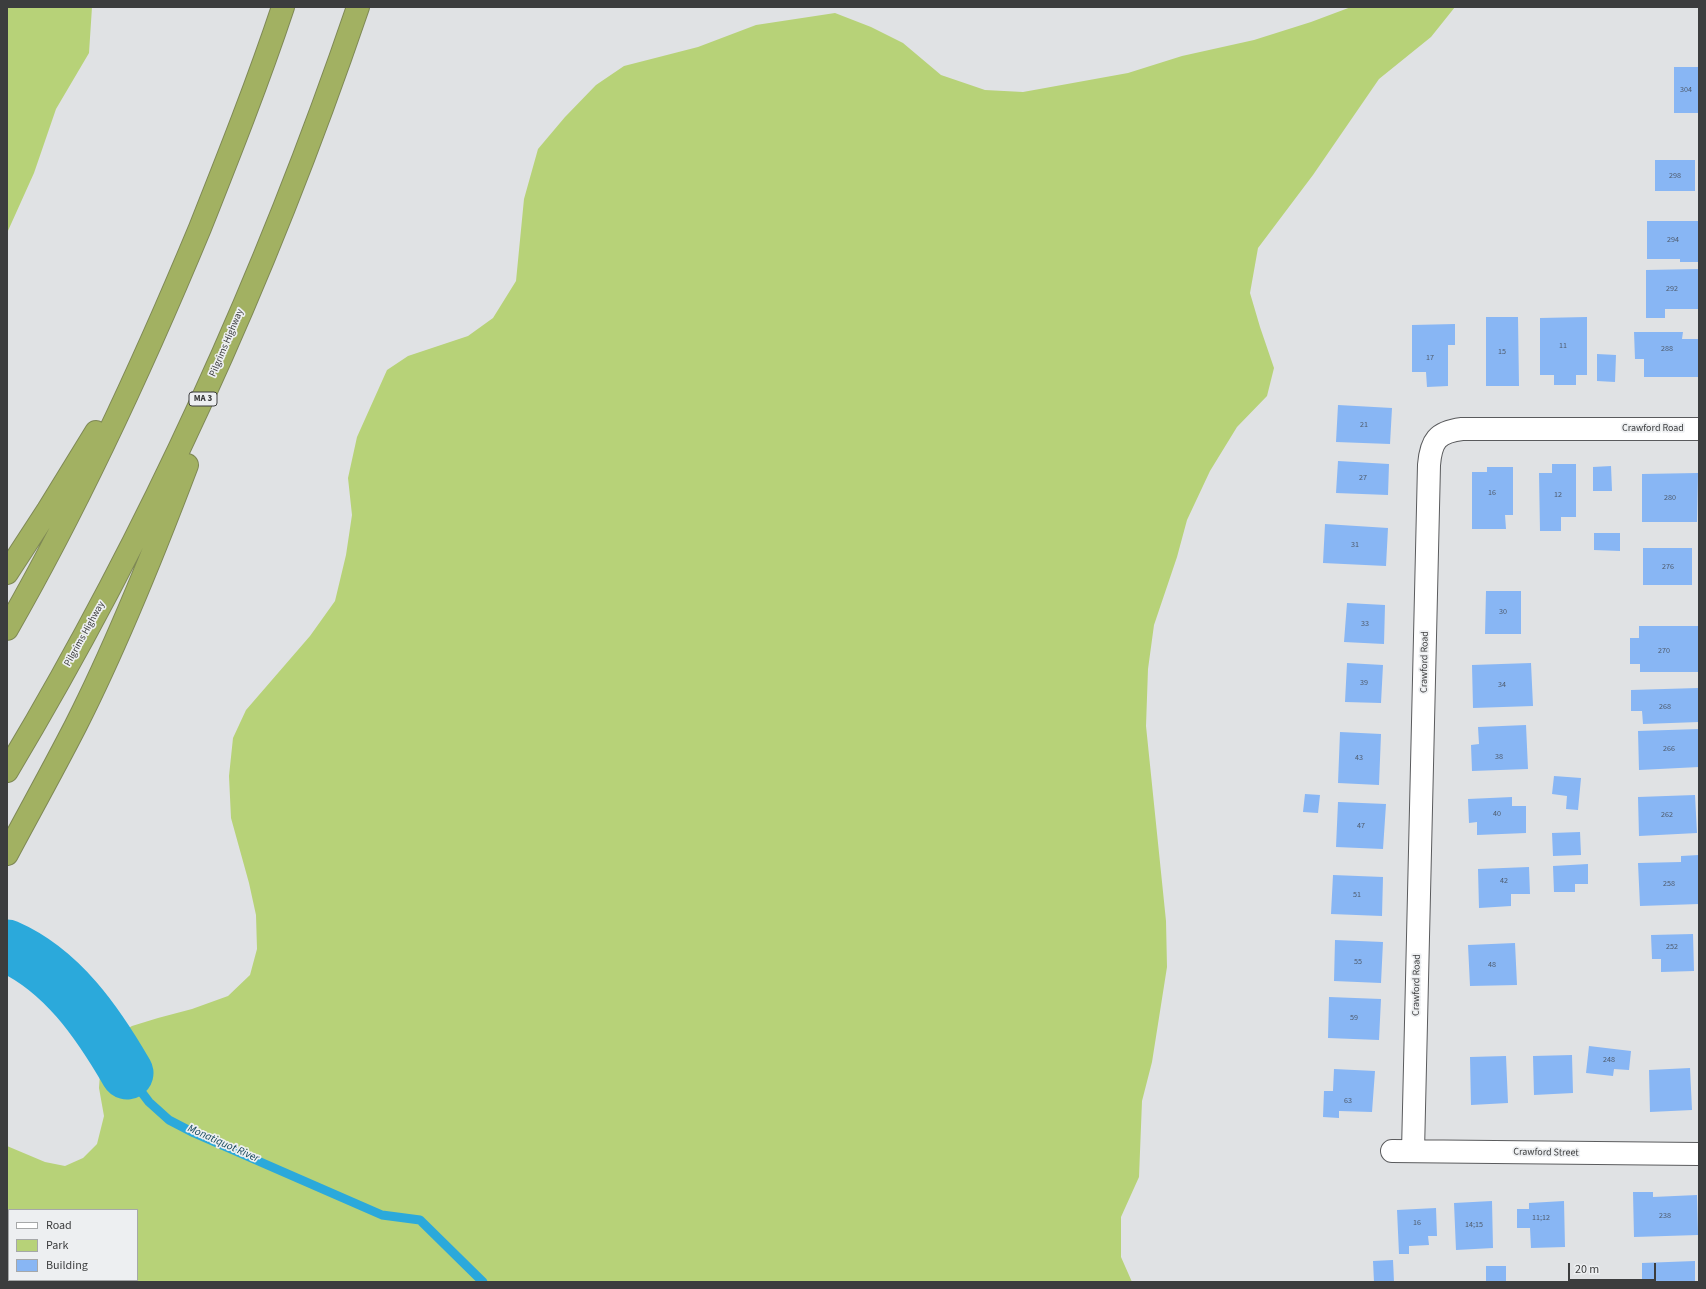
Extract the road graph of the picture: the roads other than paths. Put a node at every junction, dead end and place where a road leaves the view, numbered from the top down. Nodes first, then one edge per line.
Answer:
1 (283, 7) edge
2 (358, 7) edge
3 (260, 267) junction
4 (180, 276) junction
5 (1699, 429) edge
6 (7, 573) edge
7 (7, 629) edge
8 (7, 771) edge
9 (7, 854) edge
10 (1403, 1151) joint
11 (1699, 1154) edge

1 - 4 highway
2 - 3 highway, Pilgrims Highway / MA 3
3 - 8 highway, Pilgrims Highway / MA 3
3 - 9 highway
4 - 6 highway
4 - 7 highway
5 - 10 street, Crawford Road
10 - 11 street, Crawford Street

